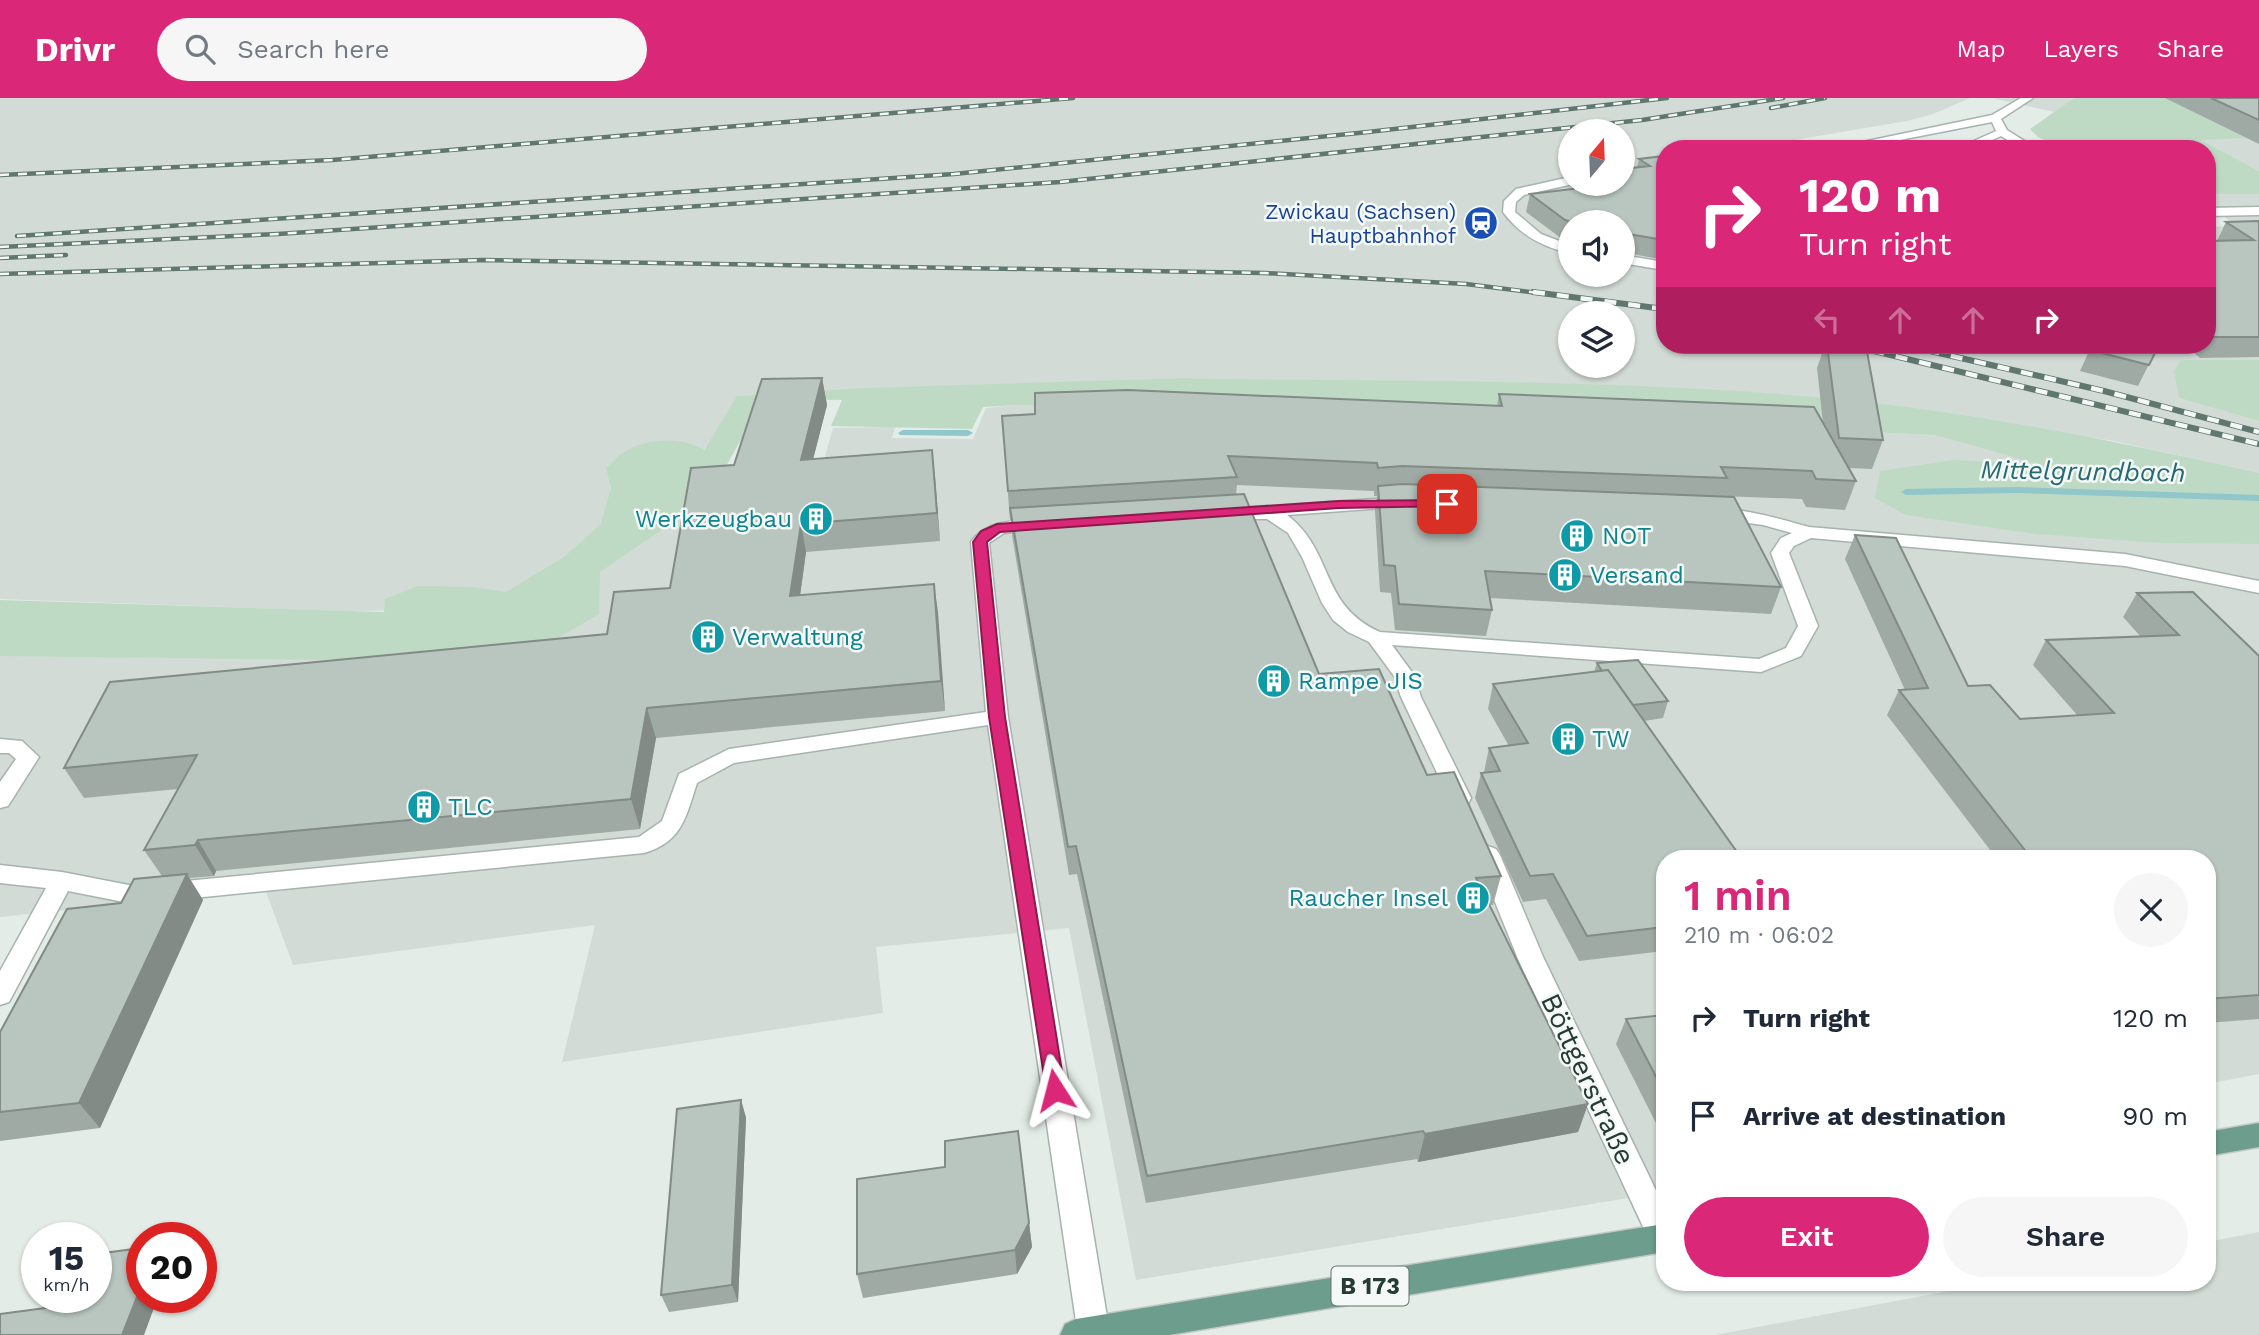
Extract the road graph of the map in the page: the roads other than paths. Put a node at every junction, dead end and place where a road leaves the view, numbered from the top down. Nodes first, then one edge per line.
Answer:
1 (2028, 98) edge
2 (1996, 118) junction
3 (2002, 132) junction
4 (1911, 136) junction
5 (1888, 140) edge
6 (1902, 140) edge
7 (1983, 140) edge
8 (2016, 140) edge
9 (1558, 184) edge
10 (2216, 210) edge
11 (2259, 211) edge
12 (1558, 247) edge
13 (1635, 261) edge
14 (1656, 265) edge
15 (1424, 503) edge
16 (1257, 512) junction
17 (1704, 513) edge
18 (1209, 515) edge
19 (1055, 524) edge
20 (1808, 532) junction
21 (2259, 587) edge
22 (1376, 638) junction
23 (997, 717) junction
24 (0, 746) edge
25 (0, 800) edge
26 (1468, 814) edge
27 (1480, 837) edge
28 (0, 874) edge
29 (62, 881) junction
30 (0, 995) edge
31 (2259, 1135) edge
32 (2216, 1142) edge
33 (1656, 1221) edge
34 (1656, 1239) edge
35 (1088, 1334) edge

1 - 2 street
2 - 3 street
2 - 4 street
3 - 7 street
3 - 8 street
4 - 5 street
4 - 6 street
9 - 12 street
10 - 11 street
13 - 14 street
15 - 16 street
16 - 18 street
16 - 22 street
17 - 20 street
19 - 23 street
20 - 21 street
20 - 22 street
22 - 26 street
23 - 29 street
23 - 35 street
24 - 25 street
27 - 33 street, Böttgerstraße
28 - 29 street
29 - 30 street
31 - 32 main road
34 - 35 main road, B 173

